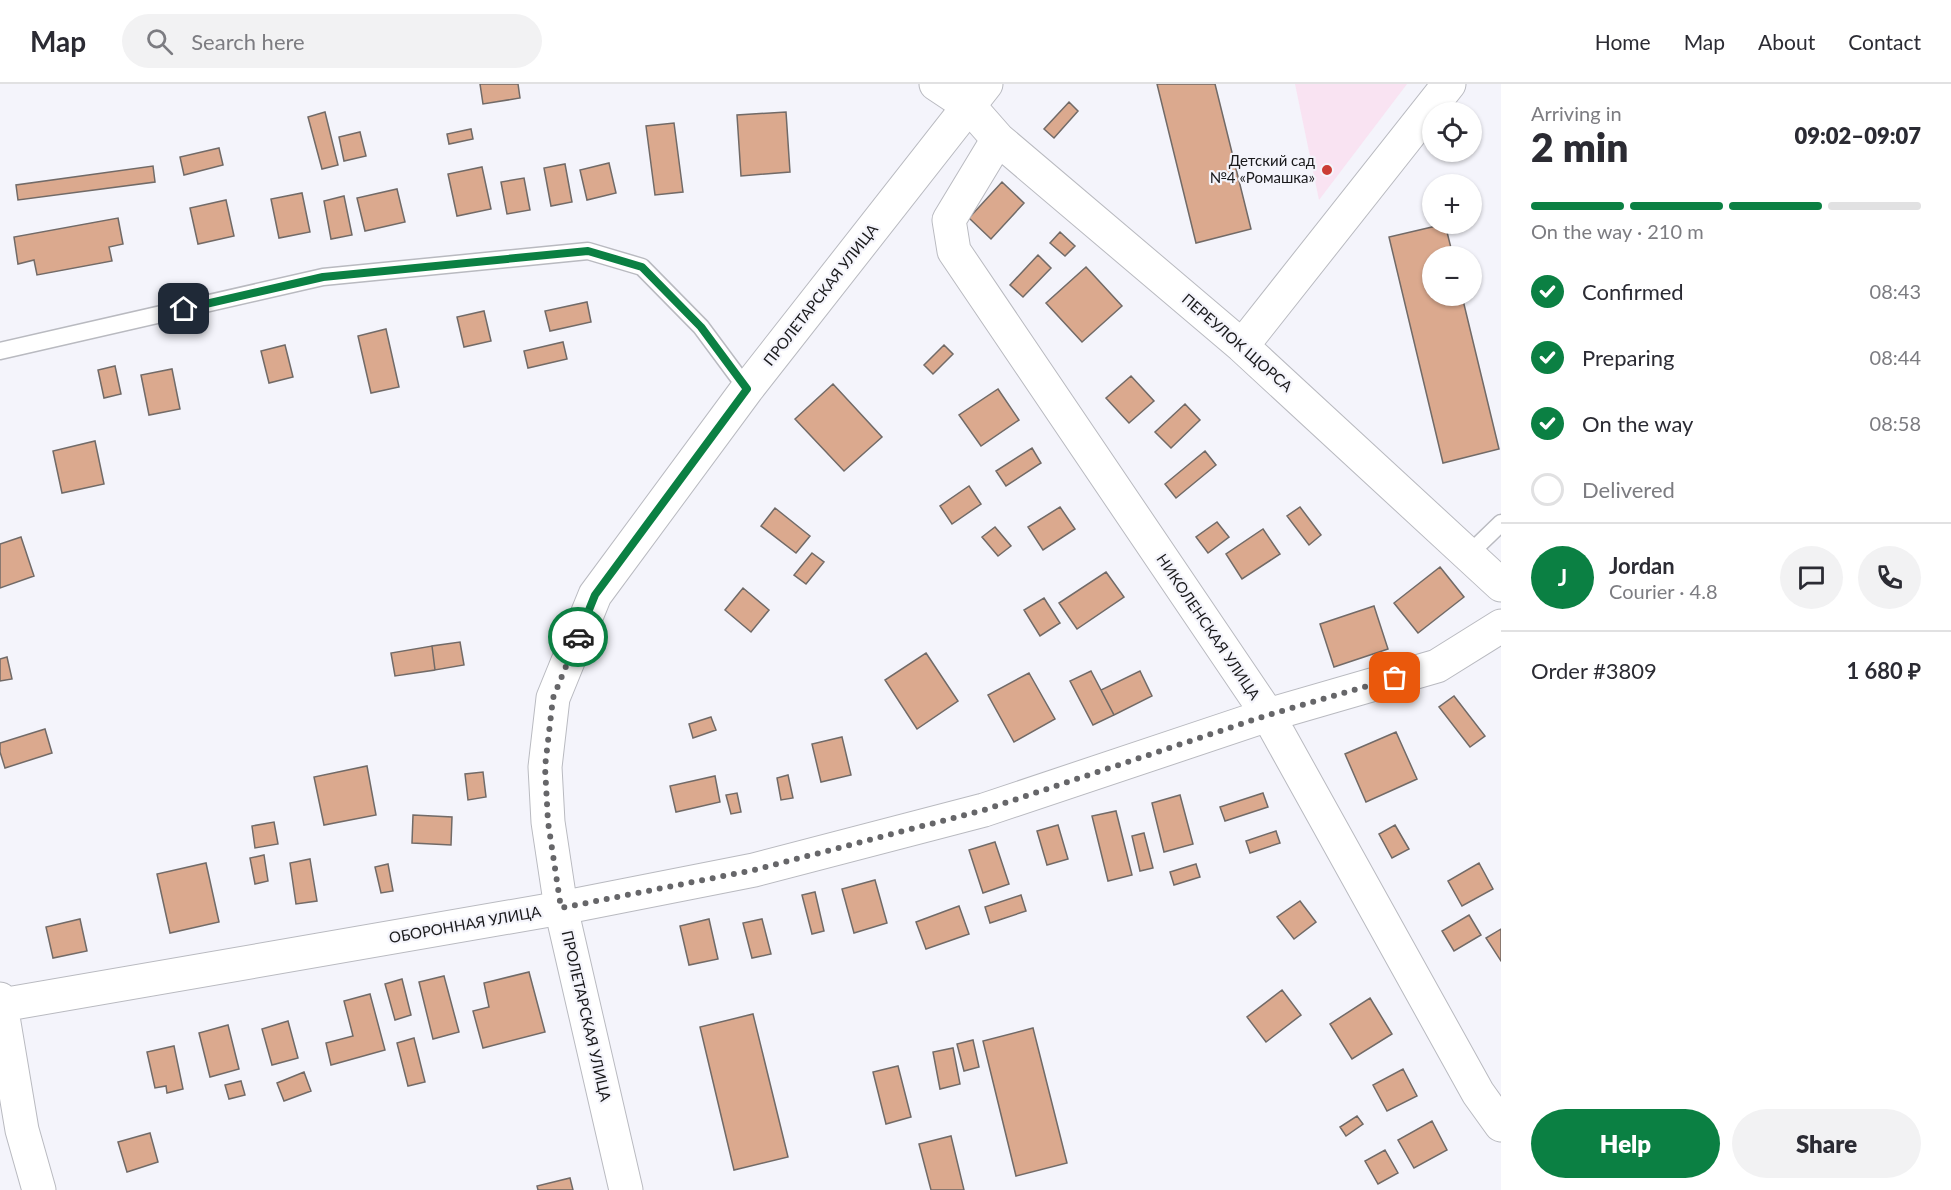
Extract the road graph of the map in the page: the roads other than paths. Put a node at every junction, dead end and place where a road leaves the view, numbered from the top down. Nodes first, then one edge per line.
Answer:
1 (936, 84) edge
2 (1449, 84) edge
3 (978, 95) edge
4 (998, 139) junction
5 (1242, 346) junction
6 (0, 351) edge
7 (747, 389) junction
8 (1501, 522) edge
9 (1469, 554) junction
10 (1501, 585) edge
11 (1501, 626) edge
12 (1268, 715) junction
13 (561, 908) junction
14 (1, 1002) edge
15 (1501, 1125) edge
16 (39, 1190) edge
17 (626, 1190) edge

1 - 3 street
2 - 5 street
3 - 4 street, ПЕРЕУЛОК ЩОРСА
3 - 7 street, ПРОЛЕТАРСКАЯ УЛИЦА
4 - 5 street, ПЕРЕУЛОК ЩОРСА
4 - 12 street, НИКОЛЕНСКАЯ УЛИЦА
5 - 9 street, ПЕРЕУЛОК ЩОРСА
6 - 7 lane
7 - 13 street, ПРОЛЕТАРСКАЯ УЛИЦА
8 - 9 lane
9 - 10 street, ПЕРЕУЛОК ЩОРСА
11 - 12 street, ОБОРОННАЯ УЛИЦА
12 - 13 street, ОБОРОННАЯ УЛИЦА
12 - 15 street, НИКОЛЕНСКАЯ УЛИЦА
13 - 14 street, ОБОРОННАЯ УЛИЦА
13 - 17 street, ПРОЛЕТАРСКАЯ УЛИЦА
14 - 16 street

